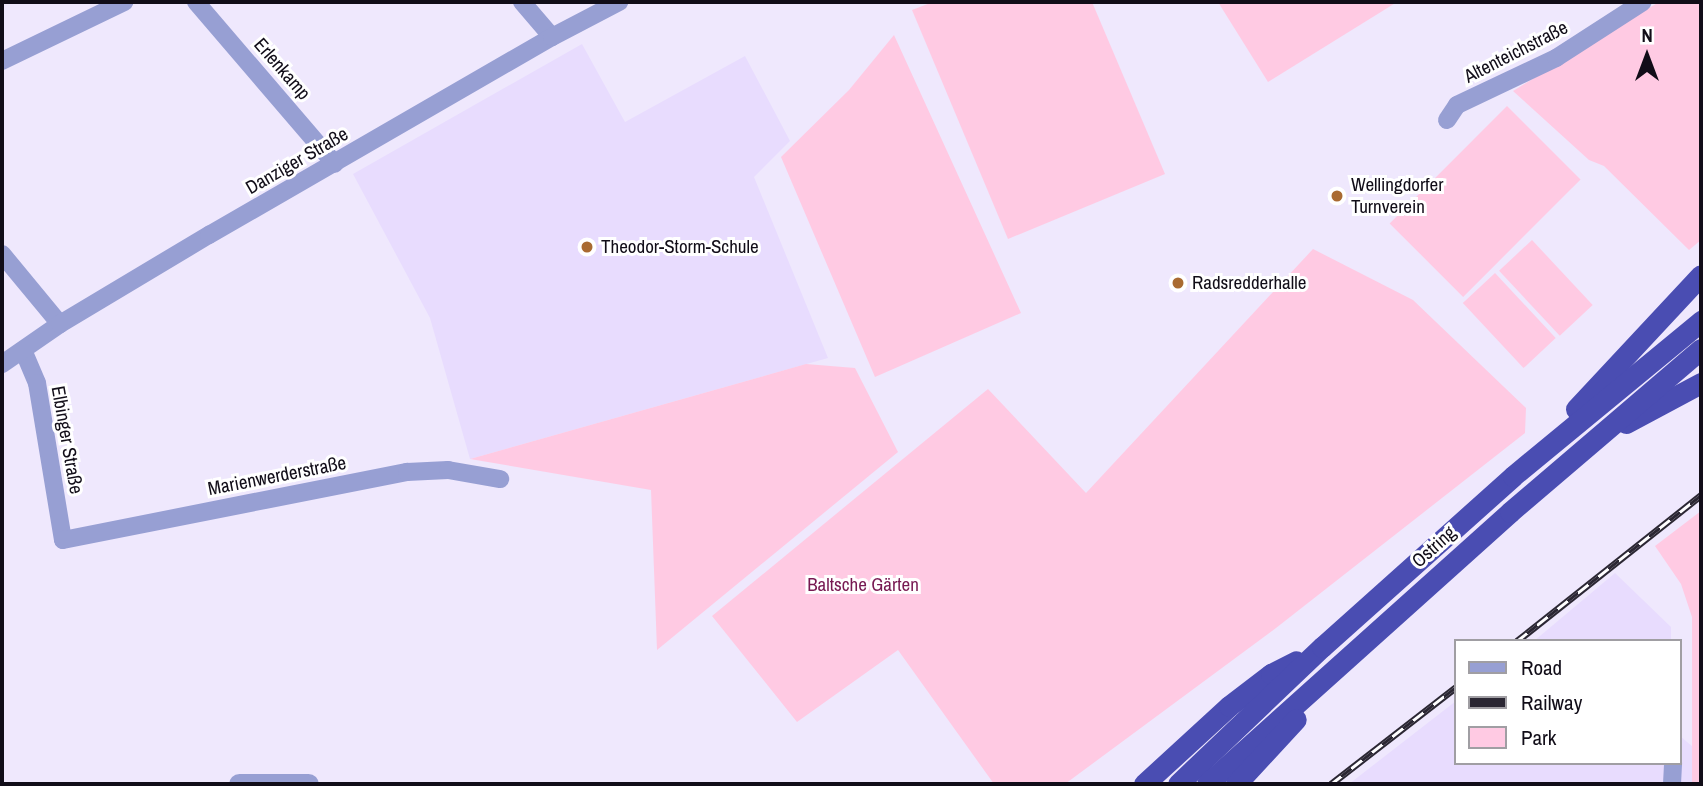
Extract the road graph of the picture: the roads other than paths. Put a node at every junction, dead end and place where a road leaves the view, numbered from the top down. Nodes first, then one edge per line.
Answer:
1 (124, 2) edge
2 (196, 2) edge
3 (522, 2) edge
4 (619, 2) edge
5 (1643, 2) edge
6 (552, 37) junction
7 (2, 61) edge
8 (1447, 120) dead end
9 (335, 164) junction
10 (2, 254) edge
11 (1701, 275) edge
12 (1701, 321) edge
13 (60, 324) junction
14 (1701, 349) edge
15 (23, 350) junction
16 (2, 364) edge
17 (1701, 383) edge
18 (1596, 437) junction
19 (1541, 451) junction
20 (500, 479) dead end
21 (63, 540) joint
22 (1322, 647) junction
23 (1335, 667) junction
24 (1673, 765) edge
25 (239, 784) edge
26 (308, 784) edge
27 (1144, 784) edge
28 (1178, 784) edge
29 (1207, 784) edge
30 (1236, 784) edge
31 (1672, 784) edge

1 - 7 street
2 - 9 street, Erlenkamp
3 - 6 street
4 - 6 street, Danziger Straße
5 - 8 street, Altenteichstraße
6 - 9 street, Danziger Straße
9 - 13 street, Danziger Straße
10 - 13 street
11 - 19 highway
12 - 19 highway, Ostring
13 - 15 street, Danziger Straße
14 - 18 highway, Ostring
15 - 16 street, Danziger Straße
15 - 21 street, Elbinger Straße
17 - 18 highway
18 - 23 highway, Ostring
19 - 22 highway, Ostring
20 - 21 street, Marienwerderstraße
22 - 27 highway
22 - 28 highway, Ostring
23 - 29 highway, Ostring
23 - 30 highway
24 - 31 street
25 - 26 street

